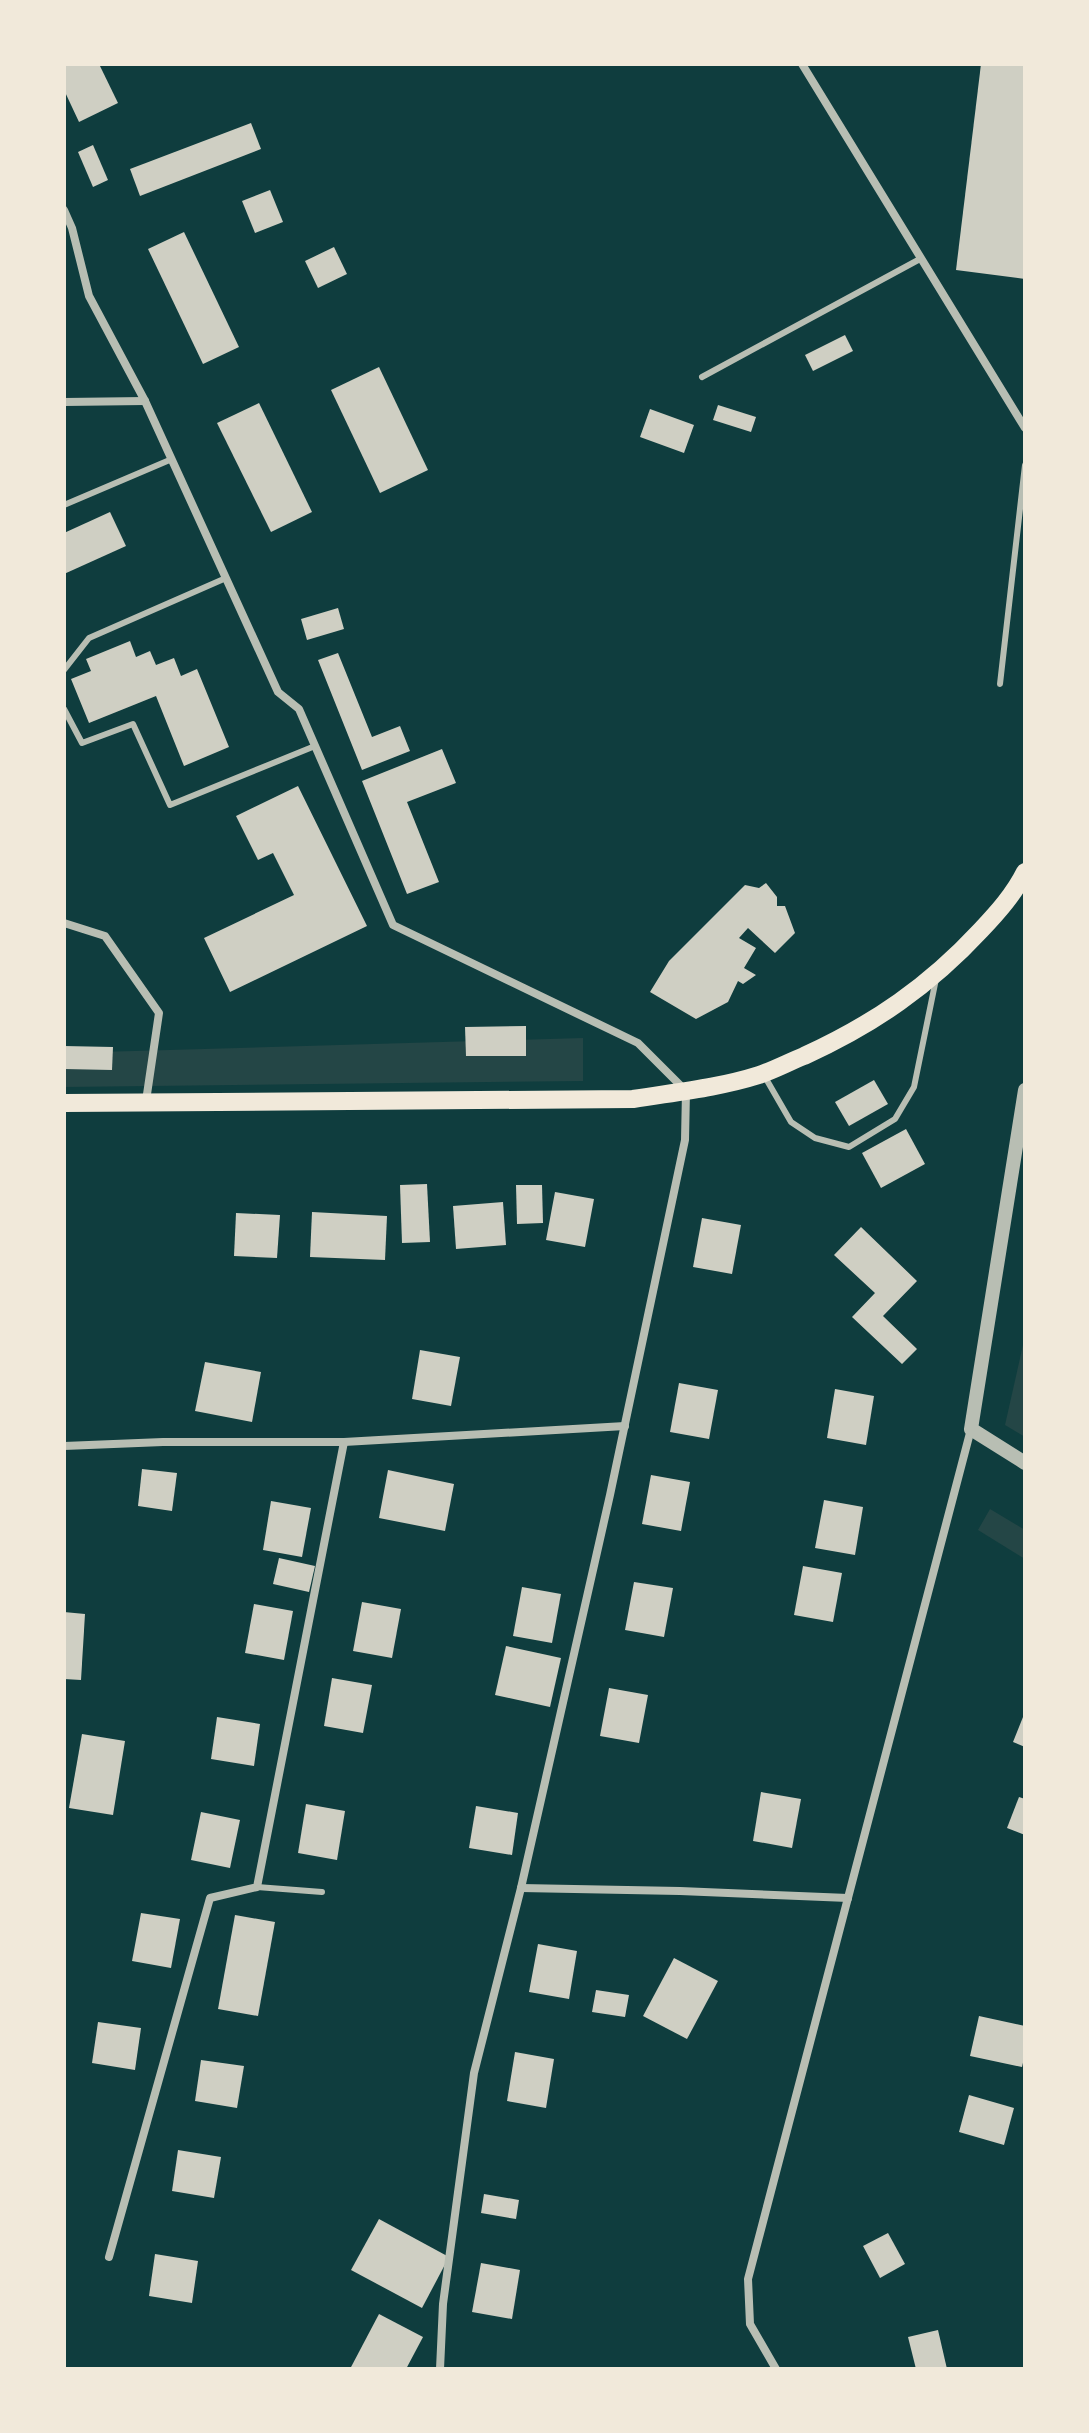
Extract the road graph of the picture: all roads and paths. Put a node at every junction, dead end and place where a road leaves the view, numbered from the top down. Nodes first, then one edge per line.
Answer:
1 (802, 64) edge
2 (64, 210) edge
3 (920, 259) junction
4 (702, 377) dead end
5 (145, 401) junction
6 (64, 402) edge
7 (1025, 428) edge
8 (172, 459) junction
9 (1025, 465) edge
10 (64, 505) edge
11 (226, 578) junction
12 (64, 670) edge
13 (1000, 684) dead end
14 (64, 709) edge
15 (315, 746) junction
16 (1025, 872) edge
17 (64, 923) edge
18 (937, 975) junction
19 (763, 1074) junction
20 (1025, 1090) edge
21 (686, 1091) junction
22 (146, 1101) junction
23 (64, 1103) edge
24 (625, 1426) junction
25 (971, 1429) junction
26 (344, 1442) junction
27 (64, 1446) edge
28 (1025, 1463) edge
29 (257, 1887) junction
30 (521, 1888) junction
31 (322, 1892) dead end
32 (848, 1898) junction
33 (109, 2257) dead end
34 (440, 2369) edge
35 (776, 2369) edge

1 - 3 street
2 - 5 street
3 - 4 lane
3 - 7 street
5 - 6 street
5 - 8 street
8 - 10 lane
8 - 11 street
9 - 13 lane
11 - 12 lane
11 - 15 street
14 - 15 lane
15 - 21 street
16 - 18 main road
17 - 22 street
18 - 19 main road
18 - 19 lane
19 - 21 main road
20 - 25 street
21 - 22 main road
21 - 24 street
22 - 23 main road
24 - 26 street
24 - 30 street
25 - 28 street
25 - 32 street
26 - 27 street
26 - 29 street
29 - 31 lane
29 - 33 street
30 - 32 street
30 - 34 street
32 - 35 street

